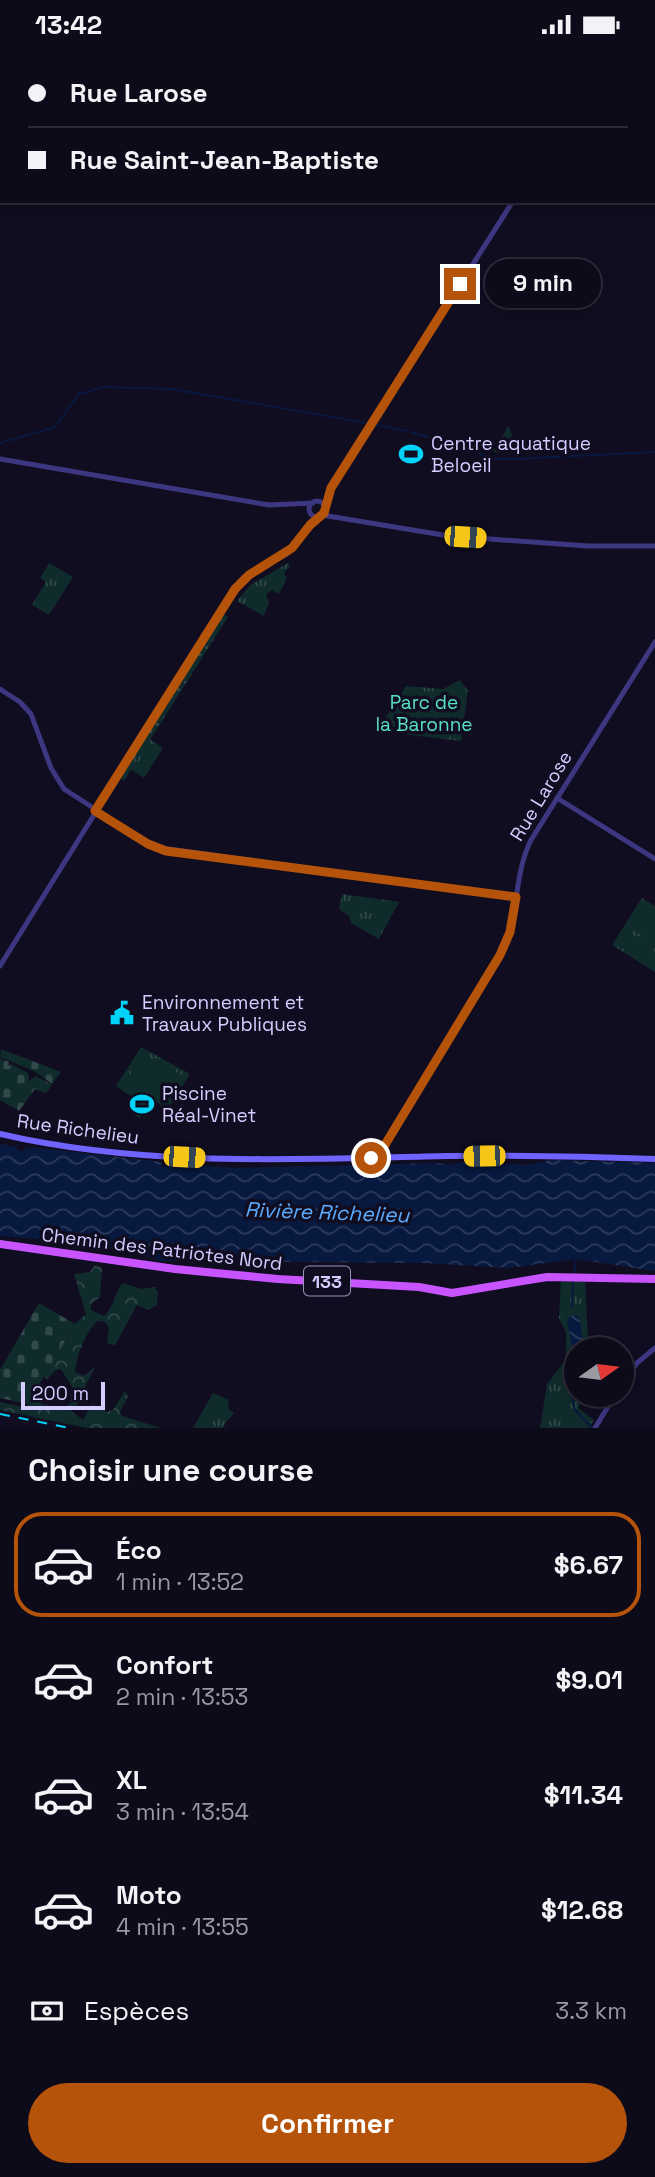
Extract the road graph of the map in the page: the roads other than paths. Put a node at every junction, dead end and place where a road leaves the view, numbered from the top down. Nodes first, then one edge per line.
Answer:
1 (512, 203) edge
2 (0, 459) edge
3 (331, 488) junction
4 (314, 502) junction
5 (295, 505) junction
6 (325, 507) junction
7 (310, 512) junction
8 (321, 516) junction
9 (340, 517) junction
10 (305, 531) junction
11 (655, 546) edge
12 (655, 642) edge
13 (0, 688) edge
14 (557, 798) junction
15 (95, 811) junction
16 (655, 859) edge
17 (516, 897) junction
18 (0, 966) edge
19 (0, 1134) edge
20 (377, 1158) junction
21 (655, 1159) edge
22 (0, 1244) edge
23 (655, 1279) edge
24 (655, 1346) edge
25 (634, 1362) edge
26 (634, 1368) edge
27 (606, 1407) edge
28 (593, 1428) edge

1 - 3 street
2 - 5 street
3 - 4 street
3 - 6 street
4 - 5 street
4 - 6 street
4 - 7 street
5 - 7 street
6 - 8 street
6 - 9 street
7 - 8 street
7 - 10 street
8 - 9 street
8 - 10 street
9 - 11 street
10 - 15 street
12 - 14 street, Rue Larose
13 - 15 street
14 - 16 street
14 - 17 street, Rue Larose
15 - 17 street
15 - 18 street
17 - 20 street, Rue Larose
19 - 20 main road, Rue Richelieu
20 - 21 main road, Rue Richelieu
22 - 23 main road, Chemin des Patriotes Nord / 133
24 - 25 street
24 - 26 street
27 - 28 street

